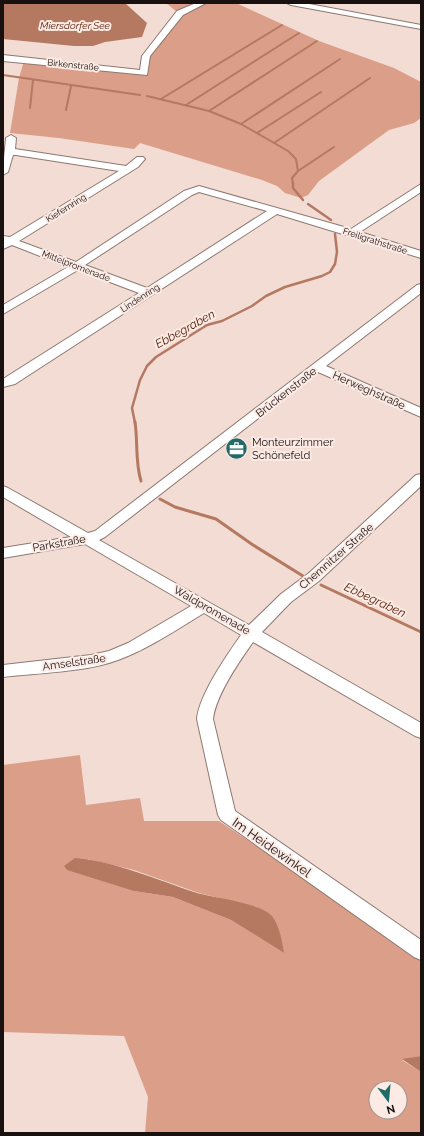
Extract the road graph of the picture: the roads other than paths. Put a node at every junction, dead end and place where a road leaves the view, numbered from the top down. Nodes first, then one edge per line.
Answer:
1 (202, 3) edge
2 (293, 3) edge
3 (421, 26) edge
4 (3, 58) edge
5 (11, 138) dead end
6 (12, 152) junction
7 (140, 159) dead end
8 (128, 169) junction
9 (3, 172) edge
10 (421, 187) edge
11 (276, 210) junction
12 (352, 233) junction
13 (6, 242) edge
14 (421, 256) edge
15 (77, 266) junction
16 (421, 287) edge
17 (148, 293) junction
18 (3, 310) edge
19 (317, 367) junction
20 (3, 383) edge
21 (421, 413) edge
22 (421, 478) edge
23 (3, 491) edge
24 (150, 496) joint
25 (88, 539) junction
26 (3, 553) edge
27 (204, 606) junction
28 (251, 633) junction
29 (3, 671) edge
30 (421, 731) edge
31 (421, 951) edge

1 - 4 street, Birkenstraße
2 - 3 street
5 - 6 street
6 - 8 street
6 - 9 street
7 - 8 street, Kiefernring
8 - 13 street, Kiefernring
10 - 12 street
11 - 12 street, Freiligrathstraße
11 - 15 street
11 - 17 street, Lindenring
12 - 14 street, Freiligrathstraße
13 - 15 street, Mittelpromenade
15 - 17 street, Mittelpromenade
15 - 18 street
16 - 19 street, Brückenstraße
17 - 20 street, Lindenring
19 - 21 street, Herweghstraße
19 - 24 street, Brückenstraße
22 - 28 street, Chemnitzer Straße
23 - 25 street, Waldpromenade
24 - 25 street, Parkstraße
25 - 26 street, Parkstraße
25 - 27 street, Waldpromenade
27 - 28 street, Waldpromenade
27 - 29 street, Amselstraße
28 - 30 street, Waldpromenade
28 - 31 street, Im Heidewinkel

